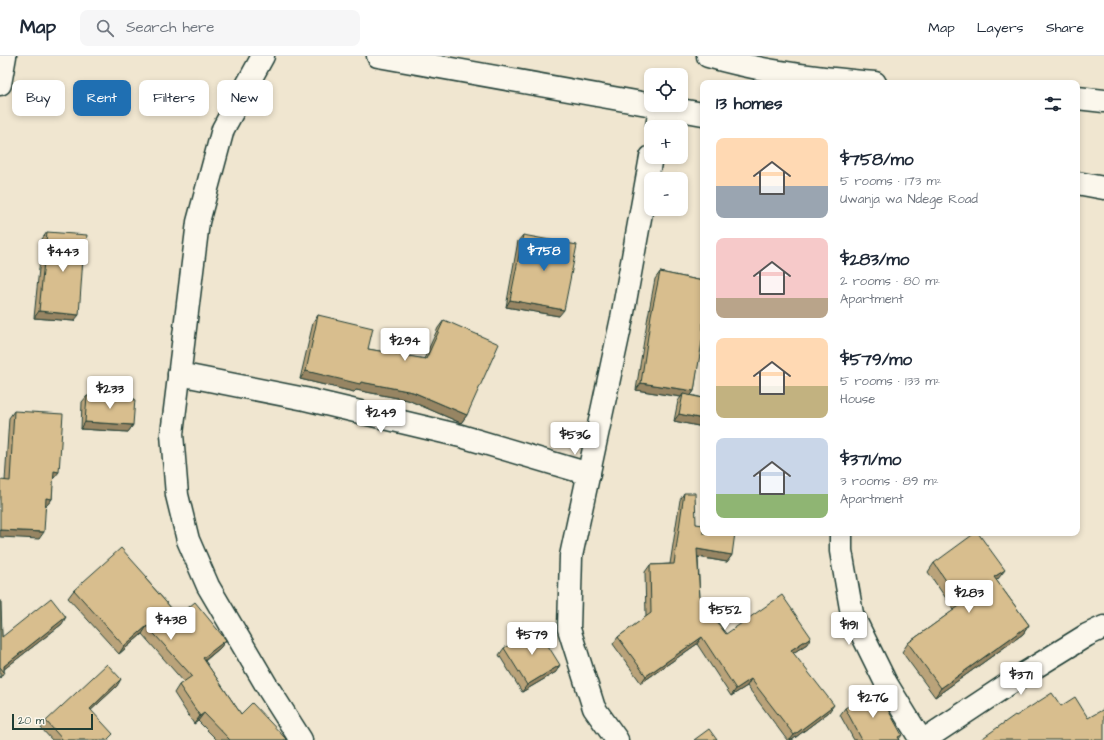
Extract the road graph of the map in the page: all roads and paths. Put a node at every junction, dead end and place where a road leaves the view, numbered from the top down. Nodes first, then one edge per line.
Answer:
1 (5, 56) edge
2 (263, 56) edge
3 (378, 56) edge
4 (708, 56) edge
5 (846, 80) edge
6 (0, 84) edge
7 (1080, 98) edge
8 (1104, 101) edge
9 (700, 114) edge
10 (658, 117) edge
11 (651, 164) edge
12 (1080, 184) edge
13 (1104, 188) edge
14 (178, 374) junction
15 (589, 474) junction
16 (841, 536) edge
17 (1104, 627) edge
18 (301, 740) edge
19 (617, 740) edge
20 (921, 740) edge
21 (924, 740) edge

1 - 6 street
2 - 14 street
3 - 10 street
4 - 5 street
7 - 8 street
9 - 10 street
11 - 15 street
12 - 13 street
14 - 15 street
14 - 18 street
15 - 19 street
16 - 20 street
17 - 21 street

